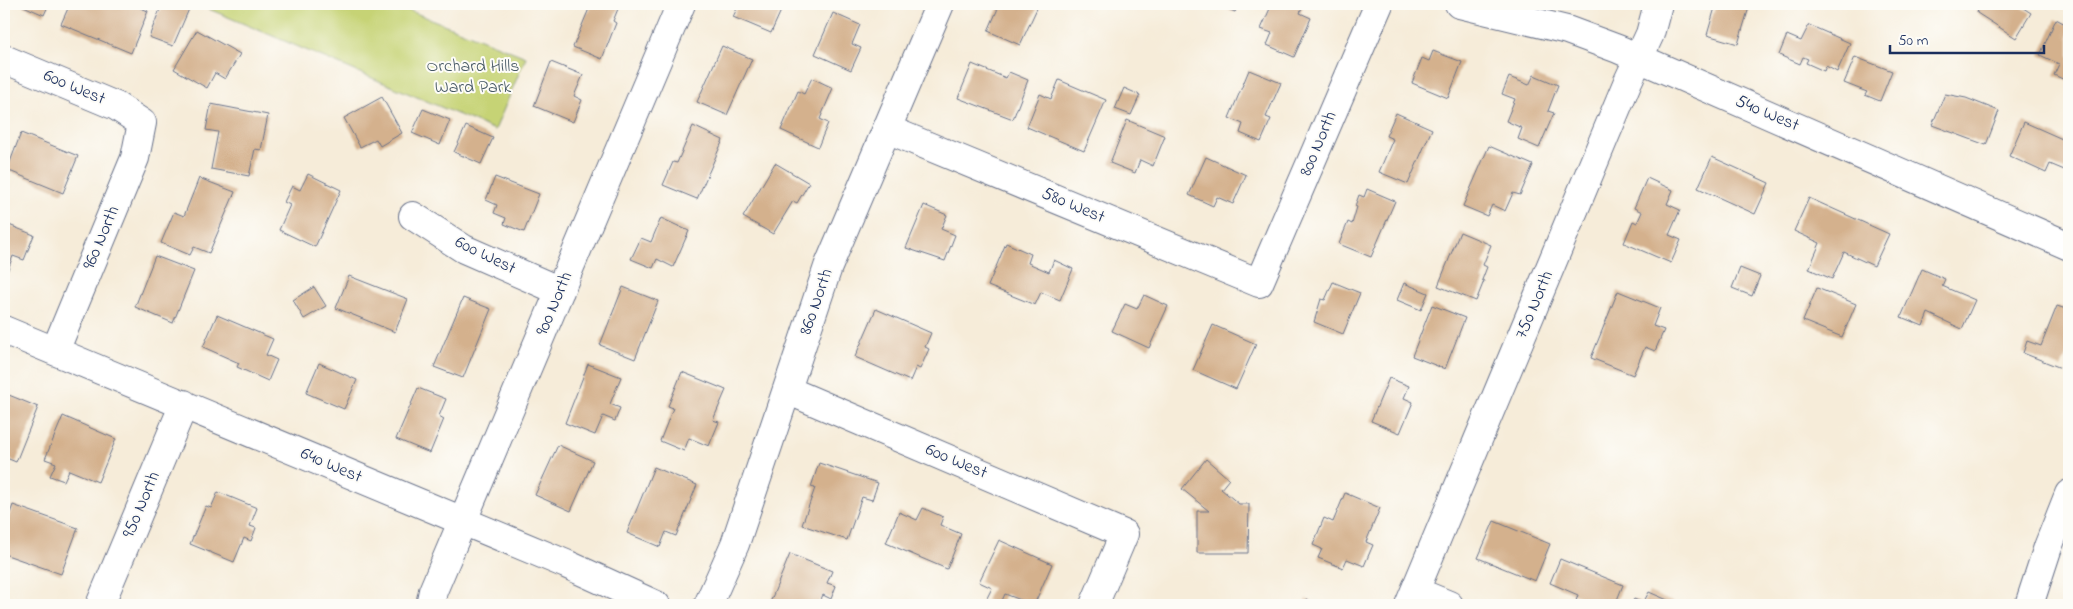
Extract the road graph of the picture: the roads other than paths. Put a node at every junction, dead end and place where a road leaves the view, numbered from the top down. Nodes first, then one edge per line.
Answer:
1 (681, 4) edge
2 (940, 4) edge
3 (1379, 4) edge
4 (1458, 4) edge
5 (1658, 4) edge
6 (1639, 58) junction
7 (4, 59) edge
8 (142, 122) joint
9 (887, 129) junction
10 (412, 216) dead end
11 (2069, 246) edge
12 (1259, 284) joint
13 (560, 291) junction
14 (4, 330) edge
15 (55, 351) junction
16 (787, 390) junction
17 (184, 404) junction
18 (2069, 494) edge
19 (463, 521) junction
20 (1412, 598) edge
21 (100, 605) edge
22 (430, 605) edge
23 (656, 605) edge
24 (708, 605) edge
25 (1094, 605) edge
26 (1449, 605) edge
27 (2030, 605) edge

1 - 13 street, 900 North
2 - 9 street, 860 North
3 - 12 street, 800 North
4 - 6 street, 540 West
5 - 6 street, 750 North
6 - 11 street, 540 West
6 - 20 street, 750 North
7 - 8 street, 600 West
8 - 15 street, 960 North
9 - 12 street, 580 West
9 - 16 street, 860 North
10 - 13 street, 600 West
13 - 19 street, 900 North
14 - 15 street, 640 West
15 - 17 street, 640 West
16 - 24 street, 860 North
16 - 25 street, 600 West
17 - 19 street, 640 West
17 - 21 street, 950 North
18 - 27 street
19 - 22 street, 900 North
19 - 23 street, 640 West
20 - 26 street

